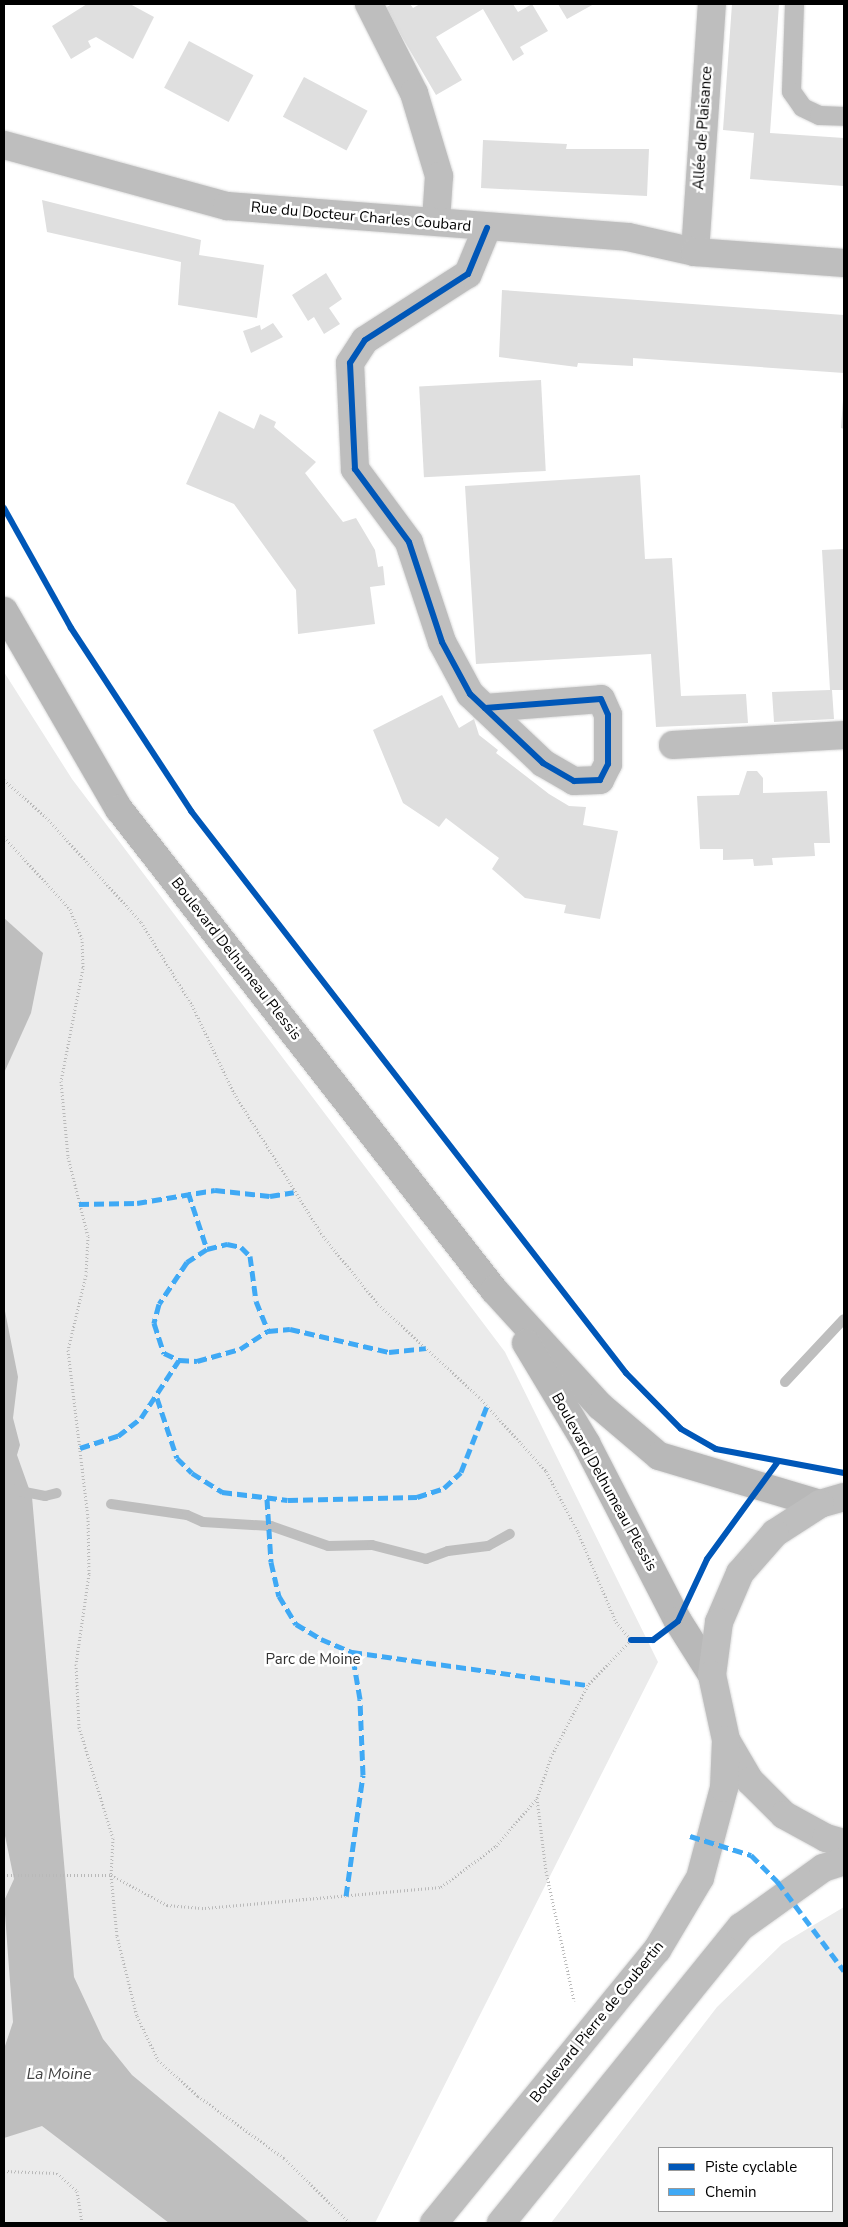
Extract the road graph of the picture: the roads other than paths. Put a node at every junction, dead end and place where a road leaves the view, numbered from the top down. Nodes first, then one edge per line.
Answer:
1 (369, 4) edge
2 (712, 4) edge
3 (794, 4) edge
4 (844, 116) edge
5 (4, 145) edge
6 (436, 222) junction
7 (487, 228) junction
8 (695, 252) junction
9 (844, 263) edge
10 (4, 611) edge
11 (485, 708) dead end
12 (844, 735) edge
13 (673, 745) dead end
14 (494, 1290) junction
15 (832, 1500) edge
16 (712, 1675) junction
17 (726, 1740) junction
18 (844, 1843) edge
19 (844, 1861) edge
20 (434, 2223) edge
21 (501, 2223) edge

1 - 6 street
2 - 8 street, Allée de Plaisance
3 - 4 lane
5 - 6 street, Rue du Docteur Charles Coubard
6 - 7 street, Rue du Docteur Charles Coubard
7 - 8 street, Rue du Docteur Charles Coubard
7 - 11 street
8 - 9 street, Rue du Docteur Charles Coubard
10 - 14 main road, Boulevard Delhumeau Plessis
12 - 13 street
14 - 15 main road, Boulevard Delhumeau Plessis
14 - 16 main road, Boulevard Delhumeau Plessis
15 - 16 street
16 - 17 street
17 - 18 street
17 - 20 street, Boulevard Pierre de Coubertin
19 - 21 street

